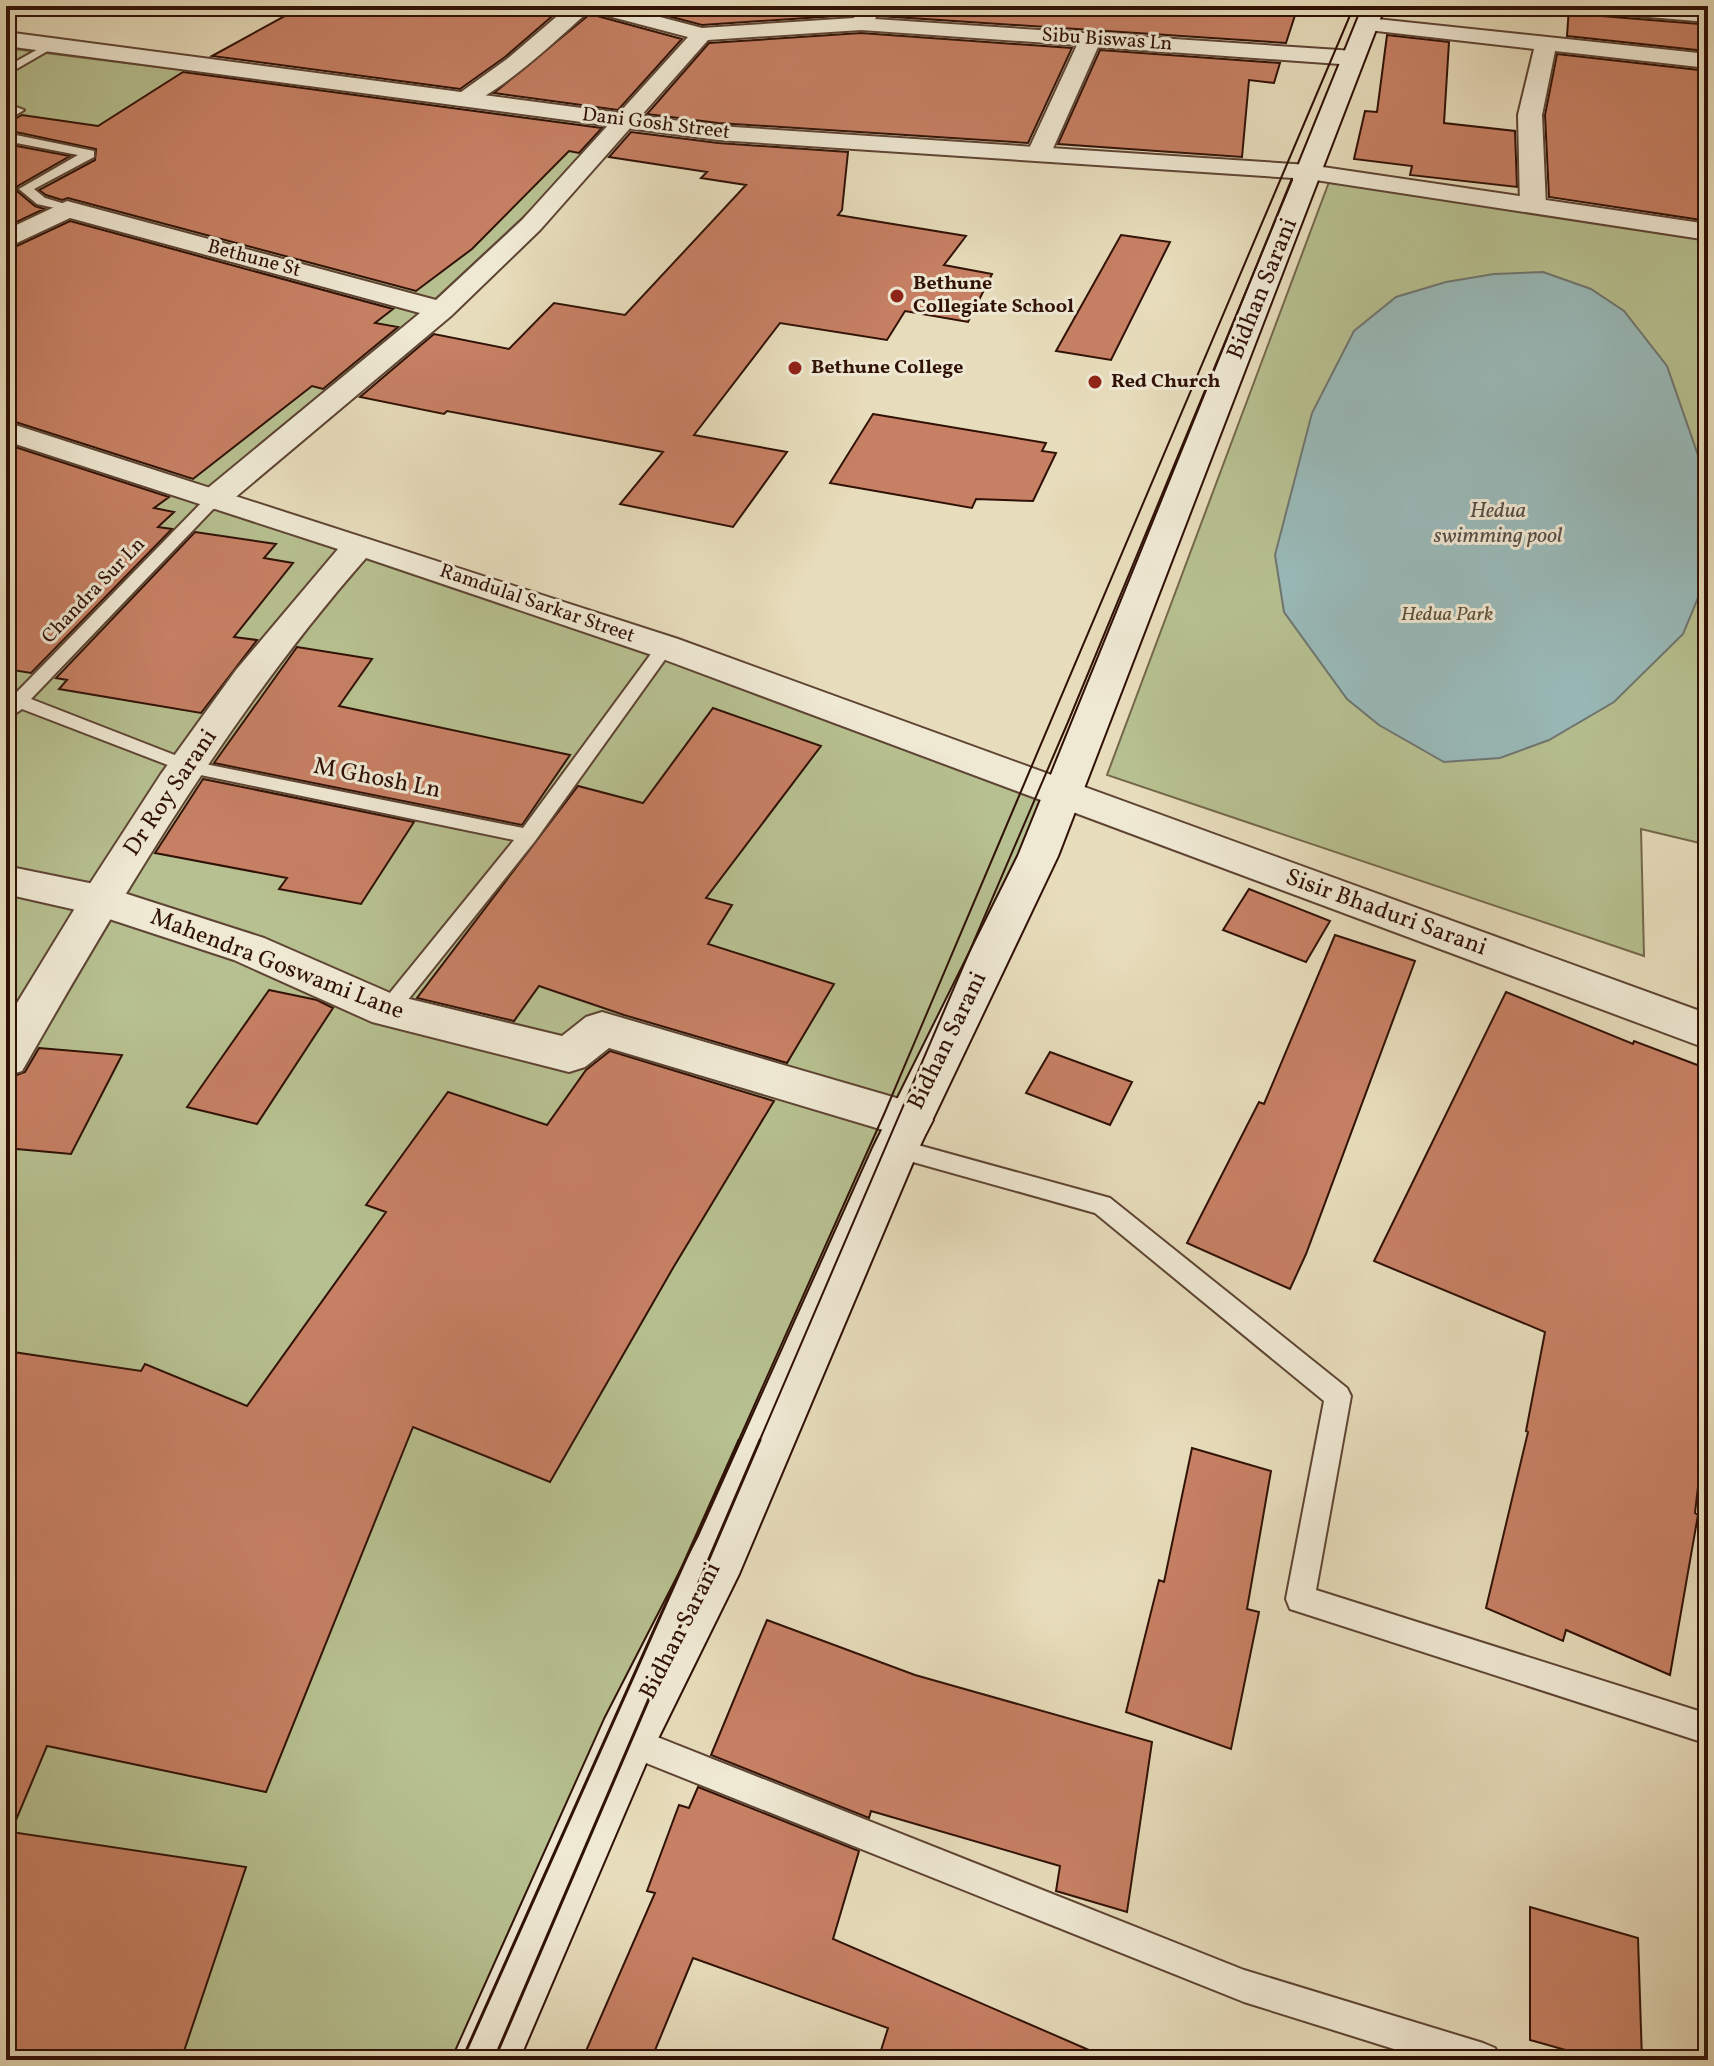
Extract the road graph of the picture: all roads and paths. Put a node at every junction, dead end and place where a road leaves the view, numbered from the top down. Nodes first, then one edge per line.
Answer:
1 (582, 6) edge
2 (593, 6) edge
3 (1589, 6) edge
4 (866, 15) edge
5 (1370, 15) edge
6 (1706, 15) edge
7 (702, 34) junction
8 (6, 39) edge
9 (1091, 39) junction
10 (1546, 44) junction
11 (53, 45) junction
12 (1354, 58) junction
13 (1707, 68) edge
14 (6, 72) edge
15 (465, 100) junction
16 (6, 106) edge
17 (6, 117) edge
18 (626, 122) junction
19 (6, 137) edge
20 (1039, 153) junction
21 (1309, 172) junction
22 (1533, 206) junction
23 (67, 209) junction
24 (1708, 232) edge
25 (6, 240) edge
26 (441, 310) junction
27 (6, 431) edge
28 (214, 499) junction
29 (360, 545) junction
30 (665, 647) junction
31 (11, 703) edge
32 (186, 766) junction
33 (1063, 794) junction
34 (528, 836) junction
35 (6, 880) edge
36 (99, 900) junction
37 (387, 1010) junction
38 (1708, 1032) edge
39 (6, 1059) edge
40 (903, 1134) junction
41 (1708, 1729) edge
42 (626, 1740) junction
43 (485, 2060) edge
44 (1483, 2060) edge

1 - 15 street
2 - 7 street, Sibu Biswas Ln
3 - 6 street
4 - 7 street, Sibu Biswas Ln
4 - 9 street, Sibu Biswas Ln
5 - 10 street
5 - 12 street, Bidhan Sarani
7 - 18 street
8 - 11 street, Dani Gosh Street
9 - 12 street, Sibu Biswas Ln
9 - 20 street
10 - 13 street
10 - 22 street
11 - 14 lane
11 - 15 street, Dani Gosh Street
12 - 21 street, Bidhan Sarani
15 - 18 street, Dani Gosh Street
16 - 17 lane
18 - 20 street, Dani Gosh Street
18 - 26 street
19 - 23 lane
20 - 21 street, Dani Gosh Street
21 - 22 street, Dani Gosh Street
21 - 33 street, Bidhan Sarani
22 - 24 street, Dani Gosh Street
23 - 25 street
23 - 26 street, Bethune St
26 - 28 street
27 - 28 street, Ramdulal Sarkar Street
28 - 29 street, Ramdulal Sarkar Street
28 - 31 lane, Chandra Sur Ln
29 - 30 street, Ramdulal Sarkar Street
29 - 32 street, Dr Roy Sarani
30 - 33 street, Ramdulal Sarkar Street
30 - 34 lane
31 - 32 lane, M Ghosh Ln
32 - 34 lane, M Ghosh Ln
32 - 36 street, Dr Roy Sarani
33 - 38 street, Sisir Bhaduri Sarani
33 - 40 street, Bidhan Sarani
34 - 37 lane
35 - 36 street, Mahendra Goswami Lane
36 - 37 street, Mahendra Goswami Lane
36 - 39 street, Dr Roy Sarani
37 - 40 street, Mahendra Goswami Lane
40 - 41 lane
40 - 42 street, Bidhan Sarani
42 - 43 street, Bidhan Sarani
42 - 44 lane

